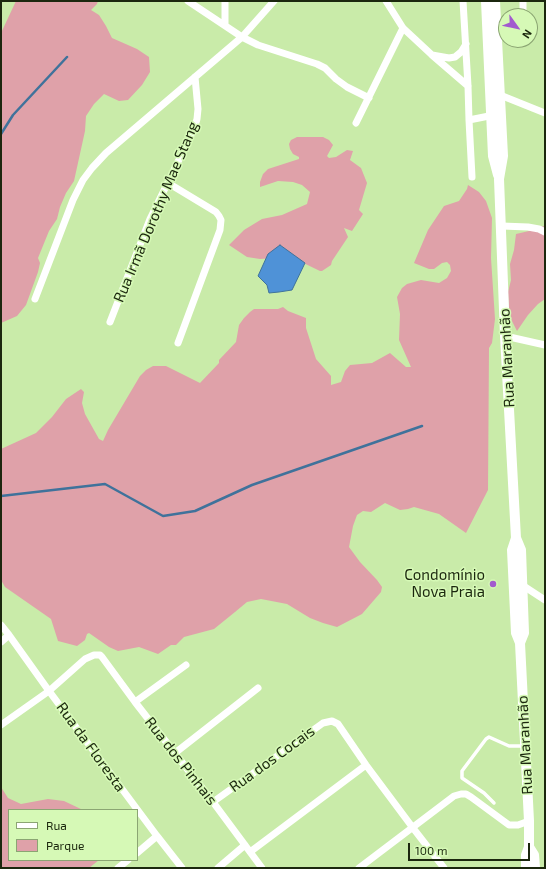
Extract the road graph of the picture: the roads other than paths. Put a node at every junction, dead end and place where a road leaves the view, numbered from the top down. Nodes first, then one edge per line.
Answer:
1 (188, 1) edge
2 (225, 1) edge
3 (274, 1) edge
4 (386, 1) edge
5 (463, 1) edge
6 (486, 1) edge
7 (495, 1) edge
8 (225, 25) junction
9 (403, 28) junction
10 (242, 36) junction
11 (466, 44) junction
12 (432, 55) junction
13 (195, 77) junction
14 (468, 86) junction
15 (500, 95) junction
16 (369, 98) junction
17 (545, 113) edge
18 (496, 115) junction
19 (468, 120) junction
20 (356, 123) dead end
21 (472, 177) dead end
22 (168, 183) junction
23 (502, 226) junction
24 (545, 232) edge
25 (35, 299) dead end
26 (110, 322) dead end
27 (506, 336) junction
28 (178, 344) dead end
29 (545, 345) edge
30 (519, 590) junction
31 (545, 600) edge
32 (1, 625) edge
33 (9, 635) junction
34 (1, 642) edge
35 (186, 665) dead end
36 (258, 688) dead end
37 (49, 691) junction
38 (135, 702) junction
39 (1, 725) edge
40 (526, 746) junction
41 (175, 753) junction
42 (366, 765) junction
43 (213, 802) junction
44 (494, 803) dead end
45 (137, 809) edge
46 (138, 810) edge
47 (529, 821) junction
48 (413, 828) junction
49 (157, 836) junction
50 (245, 845) junction
51 (529, 846) junction
52 (138, 852) edge
53 (250, 852) junction
54 (127, 861) edge
55 (118, 868) edge
56 (182, 868) edge
57 (218, 868) edge
58 (262, 868) edge
59 (359, 868) edge
60 (444, 868) edge
61 (526, 868) edge
62 (535, 868) edge

1 - 8 street
2 - 8 street
3 - 10 street
4 - 9 street
5 - 11 street
6 - 18 street, Rua Maranhão
7 - 15 street, Rua Maranhão
8 - 10 street
9 - 12 street
9 - 16 street
10 - 13 street
10 - 16 street
11 - 12 street
11 - 14 street
12 - 14 street
13 - 22 street, Rua Irmã Dorothy Mae Stang
13 - 25 street
14 - 19 street
15 - 17 street
15 - 18 street, Rua Maranhão
16 - 20 street
18 - 19 street
18 - 23 street, Rua Maranhão
19 - 21 street
22 - 26 street, Rua Irmã Dorothy Mae Stang
22 - 28 street
23 - 24 street
23 - 27 street, Rua Maranhão
27 - 29 street
27 - 30 street, Rua Maranhão
30 - 31 street
30 - 40 street, Rua Maranhão
32 - 33 street, Rua da Floresta
33 - 34 street
33 - 37 street, Rua da Floresta
35 - 38 street
36 - 41 street
37 - 38 street, Rua dos Pinhais
37 - 39 street
37 - 45 street, Rua da Floresta
38 - 41 street, Rua dos Pinhais
40 - 44 lane
40 - 47 street, Rua Maranhão
41 - 43 street, Rua dos Pinhais
42 - 43 street, Rua dos Cocais
42 - 48 street
42 - 53 street
43 - 50 street, Rua dos Pinhais
46 - 49 street, Rua da Floresta
47 - 48 street
47 - 51 street, Rua Maranhão
48 - 59 street
48 - 60 street
49 - 52 street
49 - 56 street, Rua da Floresta
50 - 53 street, Rua dos Pinhais
50 - 57 street
51 - 61 street, Rua Maranhão
51 - 62 street, Rua Maranhão
53 - 58 street, Rua dos Pinhais
54 - 55 street

